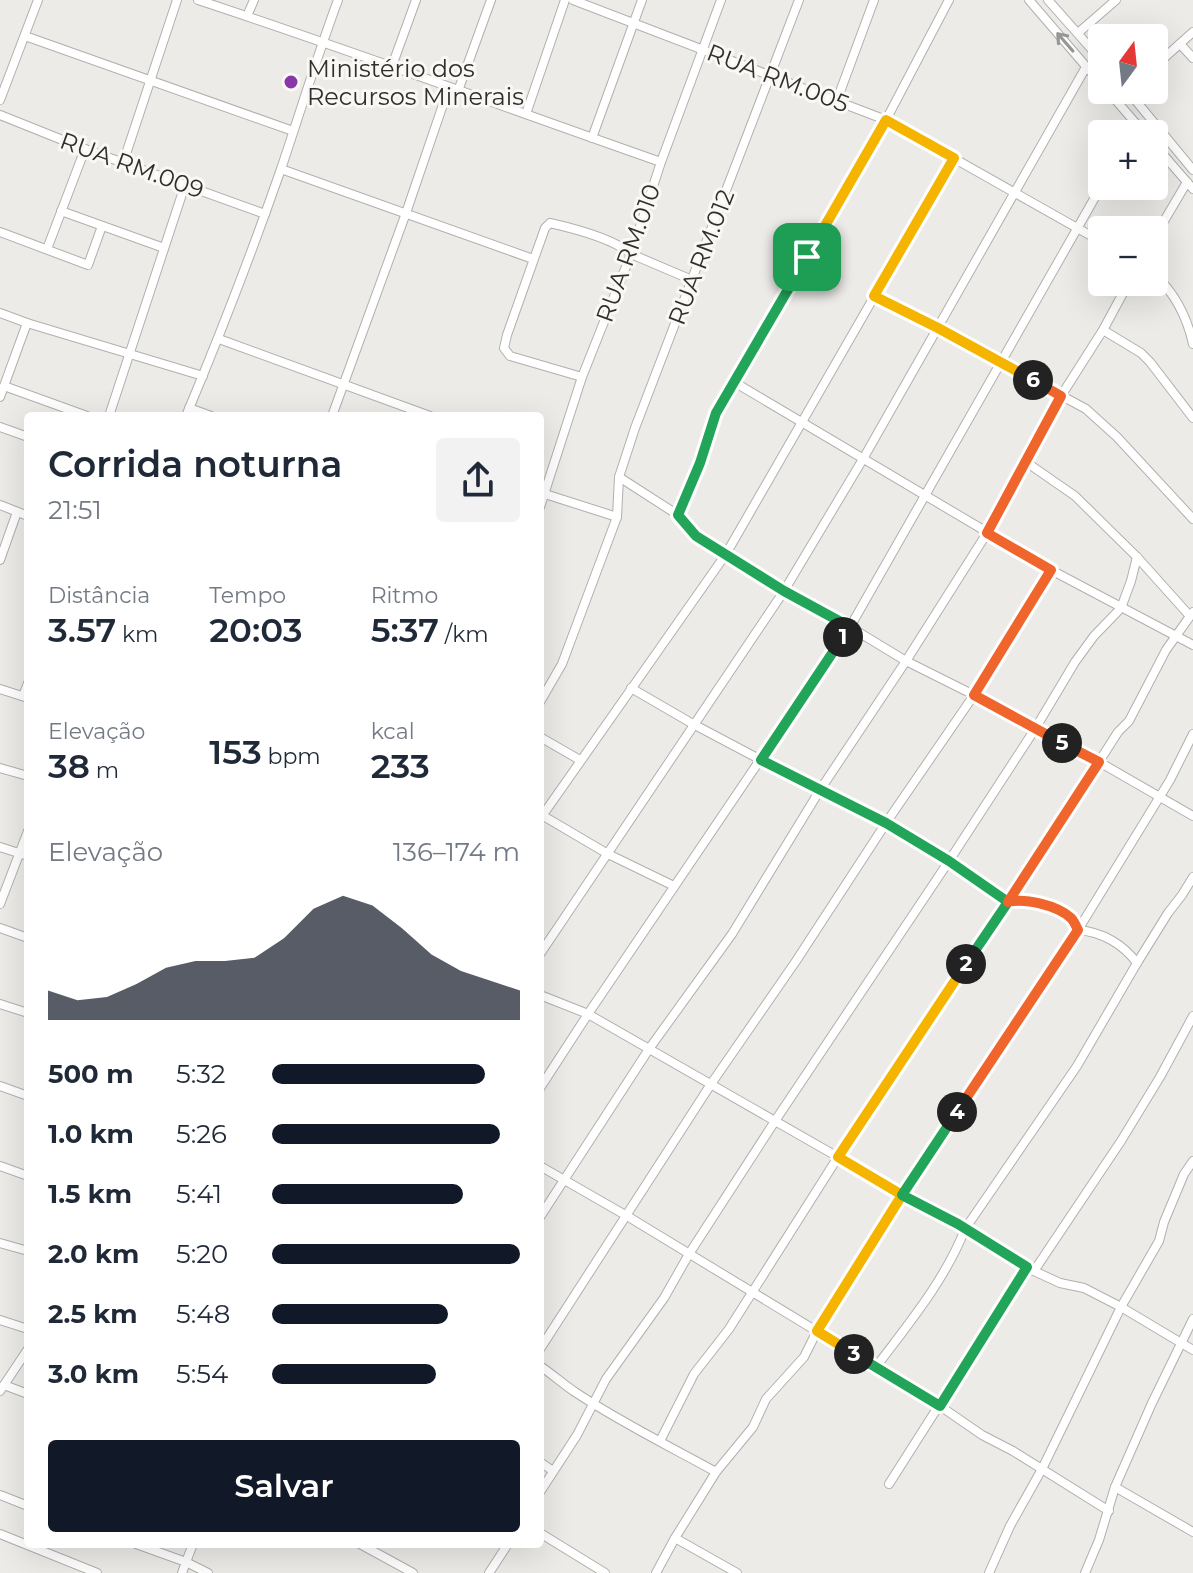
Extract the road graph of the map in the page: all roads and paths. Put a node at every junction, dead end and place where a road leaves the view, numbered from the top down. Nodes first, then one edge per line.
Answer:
1 (38, 0) edge
2 (177, 0) edge
3 (198, 0) edge
4 (254, 0) edge
5 (338, 0) edge
6 (416, 0) edge
7 (491, 0) edge
8 (565, 0) edge
9 (573, 0) edge
10 (642, 0) edge
11 (721, 0) edge
12 (799, 0) edge
13 (874, 0) edge
14 (949, 0) edge
15 (1029, 0) edge
16 (1048, 0) edge
17 (1116, 0) edge
18 (247, 16) junction
19 (633, 24) junction
20 (1193, 32) edge
21 (1078, 33) junction
22 (25, 36) junction
23 (322, 42) junction
24 (1180, 44) junction
25 (1088, 45) edge
26 (701, 49) junction
27 (1168, 55) edge
28 (1193, 58) edge
29 (392, 66) junction
30 (1086, 67) junction
31 (1088, 69) edge
32 (770, 75) junction
33 (150, 82) junction
34 (454, 89) junction
35 (0, 100) edge
36 (837, 100) junction
37 (1119, 104) edge
38 (1139, 104) edge
39 (526, 114) junction
40 (0, 115) edge
41 (886, 120) junction
42 (1133, 120) edge
43 (293, 131) junction
44 (592, 138) junction
45 (85, 149) junction
46 (954, 158) junction
47 (1168, 160) edge
48 (661, 162) junction
49 (123, 163) junction
50 (281, 169) junction
51 (1193, 170) edge
52 (185, 185) junction
53 (1190, 185) edge
54 (1015, 192) junction
55 (1093, 200) edge
56 (61, 211) junction
57 (406, 213) junction
58 (265, 214) junction
59 (1168, 217) edge
60 (102, 226) junction
61 (1077, 227) junction
62 (0, 232) edge
63 (1088, 234) edge
64 (164, 248) junction
65 (47, 249) junction
66 (631, 254) junction
67 (533, 259) junction
68 (692, 280) junction
69 (1168, 288) edge
70 (874, 296) junction
71 (1121, 296) edge
72 (0, 313) edge
73 (27, 323) junction
74 (938, 328) junction
75 (1103, 330) junction
76 (219, 339) junction
77 (1193, 344) edge
78 (129, 355) junction
79 (1000, 362) junction
80 (203, 376) junction
81 (582, 377) junction
82 (734, 382) junction
83 (343, 385) junction
84 (4, 386) junction
85 (1061, 396) junction
86 (0, 397) edge
87 (66, 412) edge
88 (110, 412) edge
89 (188, 412) edge
90 (333, 412) edge
91 (419, 412) edge
92 (1193, 418) edge
93 (802, 423) junction
94 (0, 427) edge
95 (24, 436) edge
96 (863, 459) junction
97 (1026, 462) junction
98 (619, 477) junction
99 (545, 494) joint
100 (926, 495) junction
101 (0, 505) edge
102 (17, 512) junction
103 (24, 515) edge
104 (678, 515) junction
105 (617, 517) junction
106 (1193, 519) edge
107 (987, 533) junction
108 (726, 554) junction
109 (1137, 557) junction
110 (0, 560) edge
111 (1051, 570) junction
112 (784, 591) junction
113 (1121, 608) junction
114 (1191, 614) edge
115 (850, 627) junction
116 (1175, 636) junction
117 (1193, 645) edge
118 (906, 661) junction
119 (631, 688) junction
120 (0, 689) edge
121 (544, 695) edge
122 (974, 695) junction
123 (24, 697) edge
124 (693, 724) junction
125 (1035, 729) junction
126 (1193, 734) edge
127 (544, 739) edge
128 (580, 760) junction
129 (761, 760) junction
130 (1099, 762) junction
131 (0, 768) edge
132 (24, 775) edge
133 (820, 790) junction
134 (1159, 797) junction
135 (544, 812) edge
136 (1193, 816) edge
137 (544, 818) edge
138 (886, 823) junction
139 (0, 847) edge
140 (24, 854) edge
141 (608, 854) junction
142 (949, 861) junction
143 (1193, 877) edge
144 (674, 886) junction
145 (1008, 902) junction
146 (0, 904) edge
147 (0, 928) edge
148 (1078, 930) junction
149 (24, 937) edge
150 (544, 948) edge
151 (1137, 963) junction
152 (544, 997) edge
153 (0, 1004) edge
154 (24, 1012) edge
155 (588, 1014) junction
156 (1193, 1016) edge
157 (649, 1049) junction
158 (544, 1082) edge
159 (711, 1084) junction
160 (0, 1086) edge
161 (24, 1095) edge
162 (775, 1121) junction
163 (838, 1157) junction
164 (1193, 1161) edge
165 (0, 1166) edge
166 (544, 1168) edge
167 (24, 1175) edge
168 (564, 1179) junction
169 (902, 1195) junction
170 (544, 1211) edge
171 (627, 1216) junction
172 (965, 1229) junction
173 (0, 1243) edge
174 (24, 1250) edge
175 (689, 1254) junction
176 (1030, 1269) junction
177 (753, 1293) junction
178 (1121, 1307) junction
179 (1193, 1319) edge
180 (0, 1320) edge
181 (24, 1328) edge
182 (817, 1331) junction
183 (544, 1343) edge
184 (1181, 1343) junction
185 (1193, 1350) edge
186 (24, 1355) edge
187 (876, 1367) junction
188 (544, 1368) edge
189 (2, 1388) edge
190 (24, 1393) edge
191 (594, 1404) junction
192 (940, 1406) junction
193 (660, 1441) junction
194 (544, 1465) edge
195 (1042, 1469) junction
196 (553, 1471) junction
197 (716, 1472) junction
198 (889, 1484) dead end
199 (544, 1486) edge
200 (1115, 1487) junction
201 (0, 1495) edge
202 (24, 1504) edge
203 (1109, 1511) junction
204 (1193, 1532) edge
205 (0, 1534) edge
206 (544, 1535) edge
207 (675, 1538) junction
208 (24, 1544) edge
209 (35, 1548) edge
210 (147, 1548) edge
211 (191, 1548) edge
212 (365, 1548) edge
213 (505, 1548) edge
214 (186, 1562) junction
215 (394, 1569) edge
216 (97, 1573) edge
217 (182, 1573) edge
218 (208, 1573) edge
219 (413, 1573) edge
220 (489, 1573) edge
221 (605, 1573) edge
222 (656, 1573) edge
223 (737, 1573) edge
224 (989, 1573) edge
225 (1085, 1573) edge

1 - 22 street
2 - 33 street
3 - 18 street
4 - 18 street
5 - 23 street
6 - 29 street
7 - 34 street
8 - 39 street
9 - 19 street, RUA RM.005
10 - 19 street
11 - 26 street, RUA RM.010
12 - 32 street, RUA RM.012
13 - 36 street
14 - 41 street
30 -> 15 street
16 - 21 street
17 - 21 street
18 - 23 street
19 - 26 street, RUA RM.005
19 - 44 street
20 - 24 street
21 - 25 street
22 - 33 street
22 - 35 street
23 - 29 street
23 - 43 street
24 - 27 street
24 - 28 street
26 - 32 street, RUA RM.005
26 - 48 street, RUA RM.010
29 - 34 street
30 - 31 street
30 - 54 street
32 - 36 street, RUA RM.005
32 - 68 street, RUA RM.012
33 - 43 street
33 - 49 street
34 - 39 street
34 - 57 street
36 - 41 street, RUA RM.005
37 - 42 street
38 - 51 street
39 - 44 street
40 - 45 street, RUA RM.009
41 - 46 street, RUA RM.005
41 - 82 street
43 - 50 street
44 - 48 street
45 - 49 street, RUA RM.009
45 - 56 street
46 - 54 street, RUA RM.005
46 - 70 street
47 - 53 street
48 - 66 street, RUA RM.010
49 - 52 street, RUA RM.009
50 - 57 street
50 - 58 street
52 - 58 street, RUA RM.009
52 - 64 street
53 - 59 street
54 - 61 street, RUA RM.005
54 - 74 street
55 - 61 street
56 - 60 street
56 - 65 street
57 - 67 street
57 - 83 street
58 - 76 street
60 - 64 street
60 - 65 street
61 - 63 street, RUA RM.005
61 - 79 street
62 - 65 street
64 - 78 street
66 - 67 street
66 - 68 street
66 - 81 street, RUA RM.010
67 - 81 street
68 - 98 street, RUA RM.012
69 - 77 street
70 - 74 street
70 - 93 street
71 - 75 street
72 - 73 street
73 - 78 street
73 - 84 street
74 - 79 street
74 - 96 street
75 - 85 street
75 - 92 street
76 - 80 street
76 - 83 street
78 - 80 street
78 - 88 street
79 - 85 street
79 - 100 street
80 - 89 street
81 - 99 street, RUA RM.010
82 - 93 street
82 - 104 street
83 - 90 street
83 - 91 street
84 - 86 street
84 - 87 street
85 - 97 street
85 - 106 street
93 - 96 street
93 - 108 street
94 - 95 street
96 - 100 street
96 - 112 street
97 - 107 street
97 - 109 street
98 - 104 street
98 - 105 street, RUA RM.012
99 - 105 street
100 - 107 street
100 - 115 street
101 - 102 street
102 - 103 street
102 - 110 street
104 - 108 street
105 - 121 street, RUA RM.012
107 - 111 street
107 - 118 street
108 - 112 street
108 - 119 street
109 - 113 street
109 - 114 street
111 - 113 street
111 - 122 street
112 - 115 street
112 - 124 street
113 - 116 street
113 - 125 street
114 - 116 street
115 - 118 street
115 - 129 street
116 - 117 street
116 - 130 street
118 - 122 street
118 - 133 street
119 - 124 street
119 - 128 street
120 - 123 street
122 - 125 street
122 - 138 street
124 - 129 street
124 - 141 street
125 - 130 street
125 - 142 street
126 - 134 street
127 - 128 street
128 - 135 street
129 - 133 street
129 - 144 street
130 - 134 street
130 - 145 street
131 - 132 street
133 - 138 street
133 - 157 street
134 - 136 street
134 - 148 street
137 - 141 street
138 - 142 street
138 - 159 street
139 - 140 street
140 - 146 street
141 - 144 street
141 - 150 street
142 - 145 street
142 - 162 street
143 - 151 street
144 - 155 street
145 - 148 street
145 - 163 street
147 - 149 street
148 - 151 street
148 - 169 street
151 - 172 street
152 - 155 street
153 - 154 street
155 - 157 street
155 - 158 street
156 - 176 street
157 - 159 street
157 - 168 street
159 - 162 street
159 - 171 street
160 - 161 street
162 - 163 street
162 - 175 street
163 - 169 street
163 - 177 street
164 - 178 street
165 - 167 street
166 - 168 street
168 - 170 street
168 - 171 street
169 - 172 street
169 - 182 street
171 - 175 street
171 - 183 street
172 - 176 street
172 - 187 street
173 - 174 street
175 - 177 street
175 - 191 street
176 - 178 street
176 - 192 street
177 - 182 street
177 - 193 street
178 - 184 street
178 - 195 street
179 - 184 street
180 - 181 street
182 - 187 street
182 - 197 street
184 - 185 street
184 - 200 street
186 - 189 street
187 - 192 street
188 - 191 street
189 - 190 street
191 - 193 street
191 - 196 street
192 - 195 street
192 - 198 street
193 - 197 street
194 - 196 street
195 - 203 street
195 - 224 street
196 - 199 street
197 - 207 street
200 - 203 street
200 - 204 street
201 - 202 street
203 - 225 street
205 - 208 street
206 - 221 street
207 - 222 street
207 - 223 street
209 - 216 street
210 - 214 street
211 - 214 street
212 - 215 street
213 - 220 street
214 - 217 street
214 - 218 street
215 - 219 street

